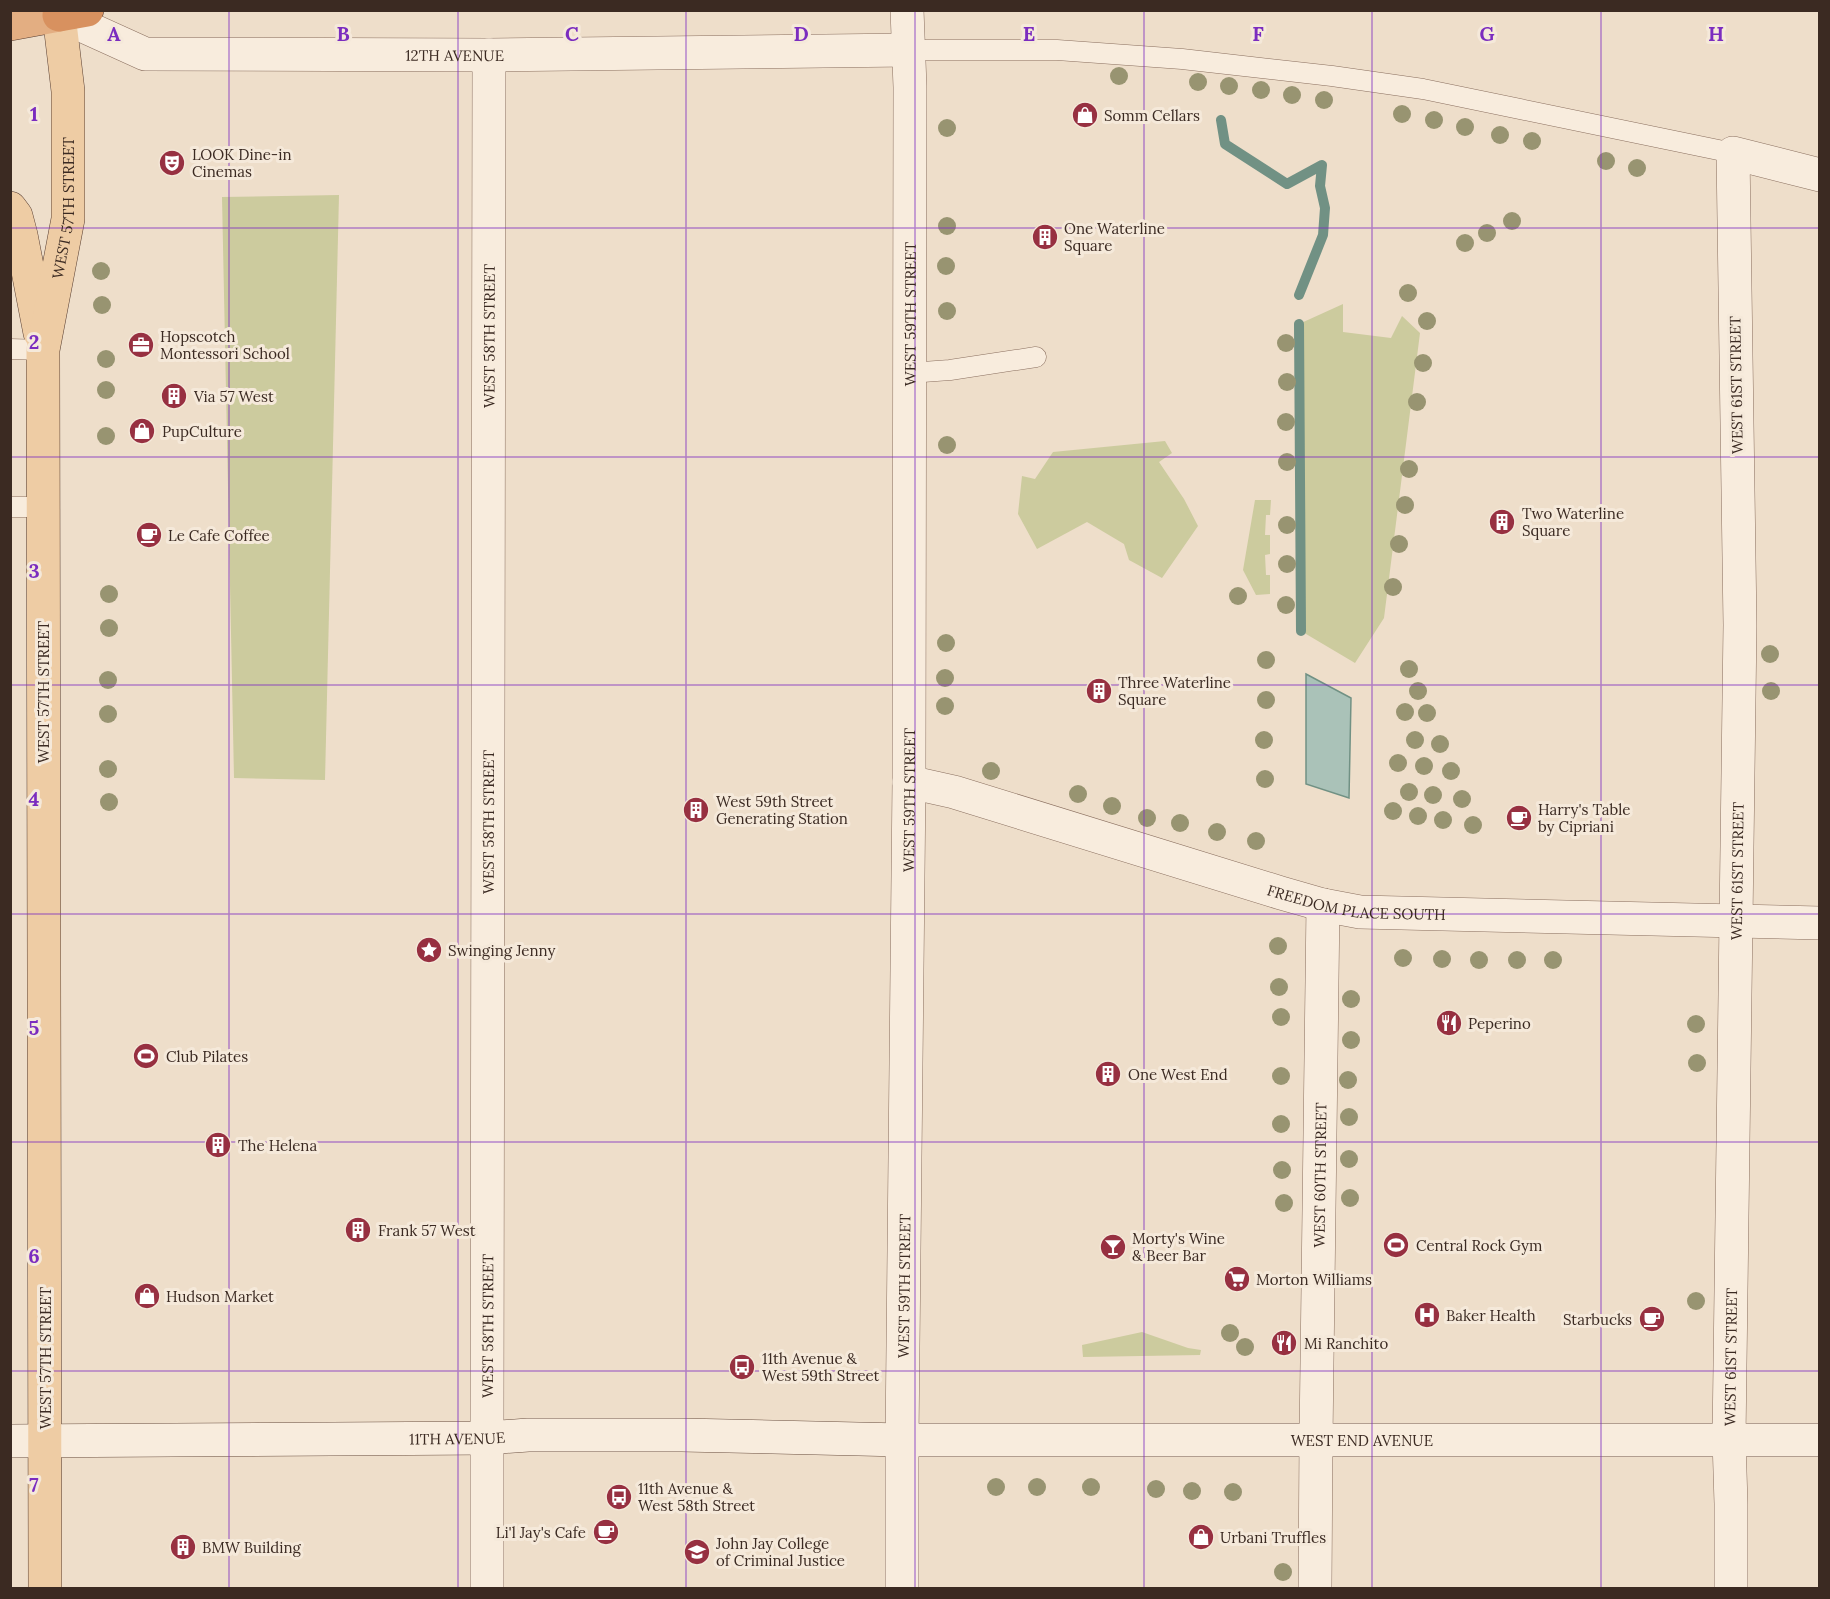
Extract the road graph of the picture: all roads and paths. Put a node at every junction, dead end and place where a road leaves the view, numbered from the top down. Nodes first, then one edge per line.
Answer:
1 (907, 10) edge
2 (73, 13) edge
3 (10, 24) edge
4 (908, 50) junction
5 (489, 55) junction
6 (1733, 153) junction
7 (1820, 175) edge
8 (10, 208) edge
9 (10, 349) edge
10 (43, 350) junction
11 (1036, 357) dead end
12 (909, 373) junction
13 (26, 507) edge
14 (909, 782) junction
15 (1323, 905) junction
16 (1735, 922) junction
17 (1820, 924) edge
18 (487, 1438) junction
19 (1317, 1439) junction
20 (902, 1440) junction
21 (1729, 1440) junction
22 (1820, 1440) edge
23 (10, 1441) edge
24 (46, 1441) junction
25 (45, 1588) edge
26 (487, 1588) edge
27 (902, 1588) edge
28 (1315, 1588) edge
29 (1731, 1588) edge

1 - 4 street, WEST 59TH STREET
2 - 3 highway
2 - 5 street, 12TH AVENUE
2 - 10 main road, WEST 57TH STREET
4 - 5 street, 12TH AVENUE
4 - 6 lane
4 - 12 street, WEST 59TH STREET
5 - 18 street, WEST 58TH STREET
6 - 7 street
6 - 16 street, WEST 61ST STREET
8 - 10 main road
9 - 10 lane
10 - 13 main road, WEST 57TH STREET
11 - 12 lane
12 - 14 street, WEST 59TH STREET
13 - 24 main road, WEST 57TH STREET
14 - 15 street, FREEDOM PLACE SOUTH
14 - 20 street, WEST 59TH STREET
15 - 16 street, FREEDOM PLACE SOUTH
15 - 19 street, WEST 60TH STREET
16 - 17 street, FREEDOM PLACE SOUTH
16 - 21 street, WEST 61ST STREET
18 - 20 street, 11TH AVENUE
18 - 24 street, 11TH AVENUE
18 - 26 street, WEST 58TH STREET
19 - 20 street, WEST END AVENUE
19 - 21 street, WEST END AVENUE
19 - 28 street, WEST 60TH STREET
20 - 27 street, WEST 59TH STREET
21 - 22 street, WEST END AVENUE
21 - 29 street, WEST 61ST STREET
23 - 24 street, 11TH AVENUE
24 - 25 main road, WEST 57TH STREET

